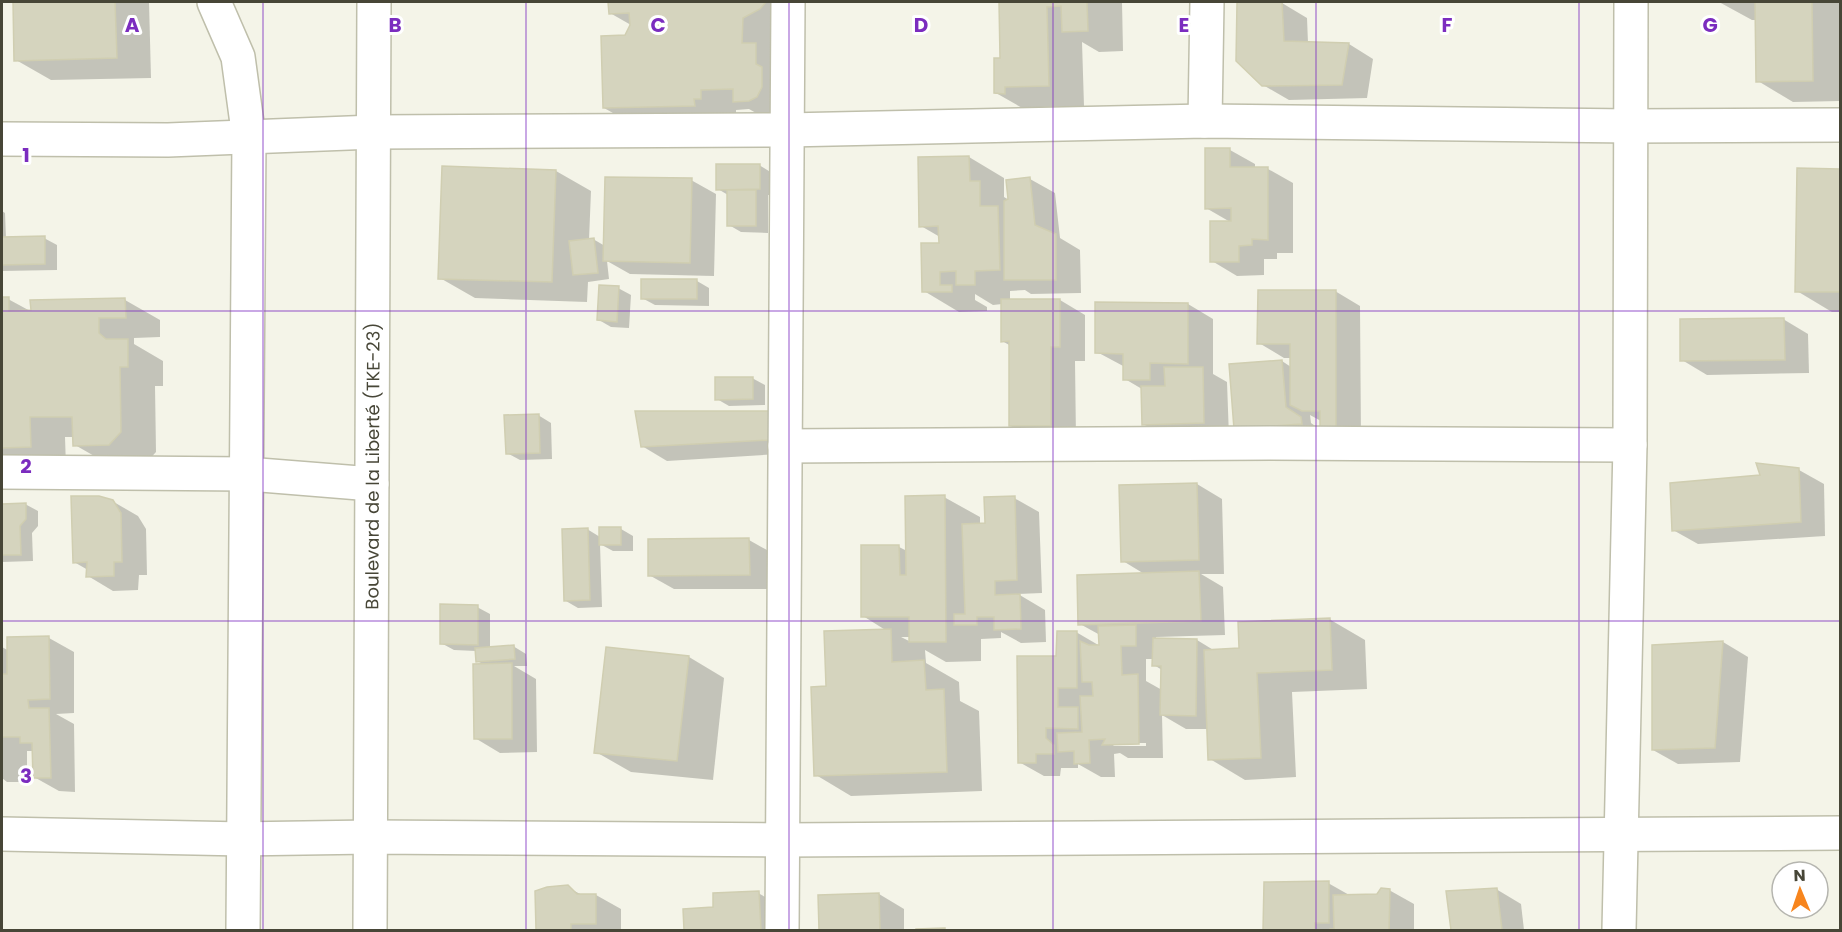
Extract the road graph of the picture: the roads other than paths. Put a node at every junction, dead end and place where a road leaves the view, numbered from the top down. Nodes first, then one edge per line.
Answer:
1 (214, 2) edge
2 (374, 2) edge
3 (788, 2) edge
4 (1207, 2) edge
5 (1630, 2) edge
6 (1205, 122) junction
7 (1840, 125) edge
8 (1630, 126) junction
9 (787, 130) junction
10 (374, 132) junction
11 (249, 138) junction
12 (2, 140) edge
13 (1630, 445) junction
14 (785, 446) junction
15 (2, 472) edge
16 (247, 474) junction
17 (372, 484) junction
18 (1840, 833) edge
19 (2, 834) edge
20 (1621, 834) junction
21 (370, 837) junction
22 (243, 838) junction
23 (783, 840) junction
24 (243, 930) edge
25 (370, 930) edge
26 (782, 930) edge
27 (1618, 930) edge

1 - 11 street
2 - 10 street, Boulevard de la Liberté (TKE-23)
3 - 9 street
4 - 6 street
5 - 8 street
6 - 8 street
6 - 9 street
7 - 8 street
8 - 13 street
9 - 10 street
9 - 14 street
10 - 11 street
10 - 17 street, Boulevard de la Liberté (TKE-23)
11 - 12 street
11 - 16 street
13 - 14 street
13 - 20 street
14 - 23 street
15 - 16 street
16 - 17 street
16 - 22 street
17 - 21 street, Boulevard de la Liberté (TKE-23)
18 - 20 street
19 - 22 street
20 - 23 street
20 - 27 street
21 - 22 street
21 - 23 street
21 - 25 street, Boulevard de la Liberté (TKE-23)
22 - 24 street
23 - 26 street

